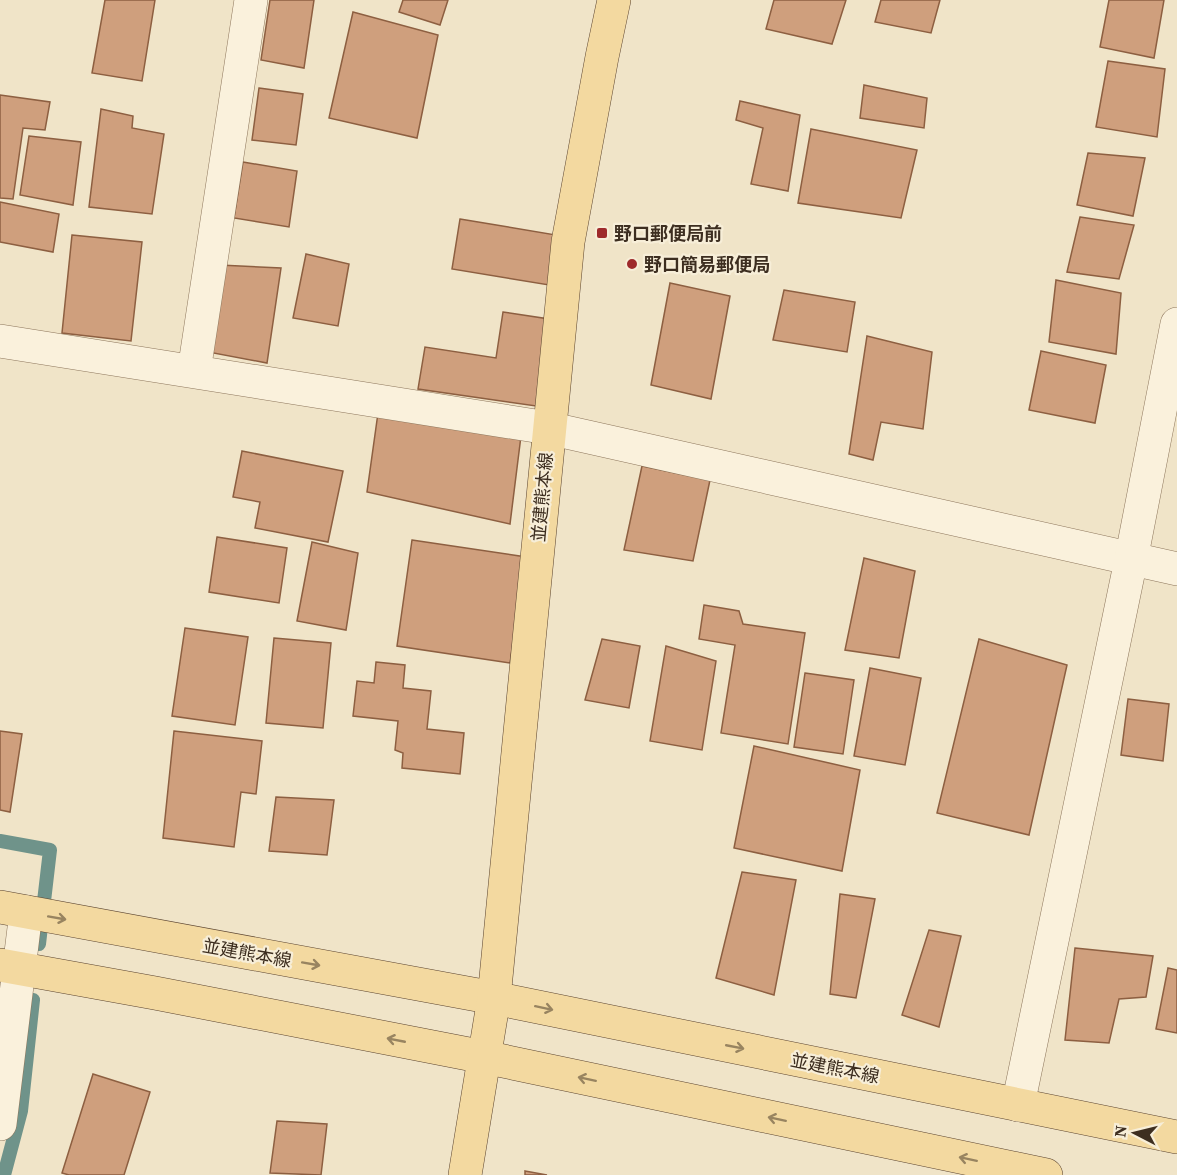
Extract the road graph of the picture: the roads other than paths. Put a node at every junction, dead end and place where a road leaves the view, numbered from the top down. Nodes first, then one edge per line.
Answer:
1 (251, 0) edge
2 (614, 0) edge
3 (1177, 324) edge
4 (0, 341) edge
5 (194, 371) junction
6 (548, 428) junction
7 (1131, 560) junction
8 (1177, 568) edge
9 (13, 909) edge
10 (10, 967) edge
11 (494, 998) junction
12 (484, 1057) junction
13 (1018, 1105) junction
14 (0, 1124) edge
15 (1177, 1137) edge
16 (1004, 1171) edge
17 (465, 1175) edge
18 (1046, 1175) edge

1 - 5 street
2 - 6 main road, 並建熊本線
3 - 7 street
4 - 5 street
5 - 6 street
6 - 7 street
6 - 11 main road, 並建熊本線
7 - 8 street
7 - 13 street
9 - 10 street
9 -> 11 main road, 並建熊本線
12 -> 10 main road
10 - 14 street
11 - 12 main road, 並建熊本線
11 -> 13 main road, 並建熊本線
16 -> 12 main road
12 - 17 main road, 並建熊本線
13 - 15 main road, 並建熊本線
16 - 18 main road

